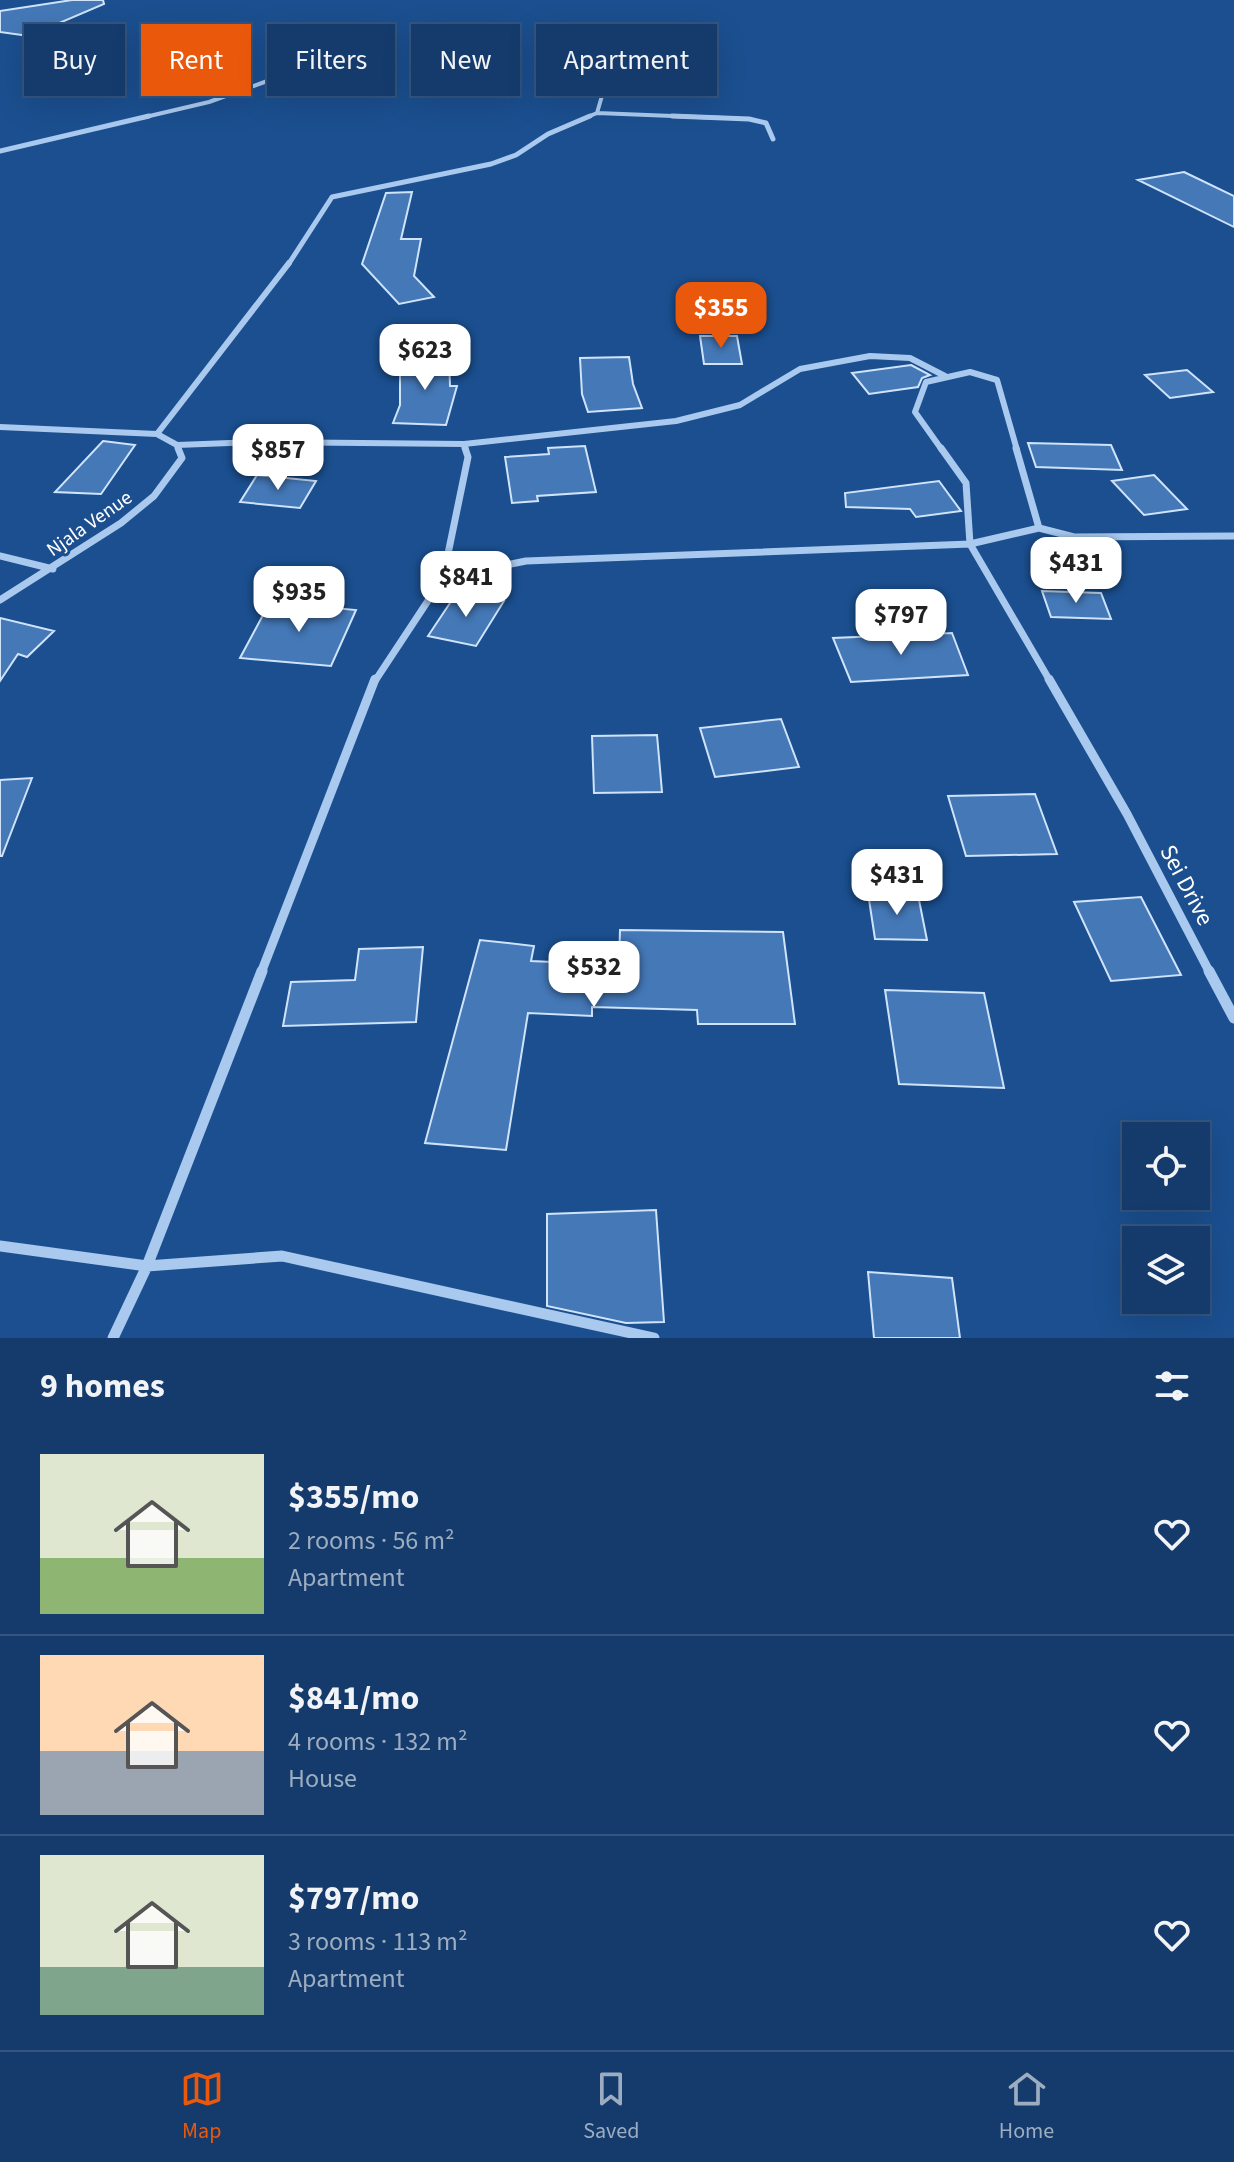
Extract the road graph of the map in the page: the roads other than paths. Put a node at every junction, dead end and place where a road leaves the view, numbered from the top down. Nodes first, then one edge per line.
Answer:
1 (267, 81) edge
2 (602, 96) edge
3 (597, 113) junction
4 (773, 139) dead end
5 (0, 151) edge
6 (945, 376) junction
7 (0, 427) edge
8 (157, 434) junction
9 (464, 444) junction
10 (177, 445) junction
11 (1039, 528) junction
12 (1234, 536) edge
13 (970, 544) junction
14 (0, 556) edge
15 (53, 569) junction
16 (443, 578) junction
17 (0, 600) edge
18 (1234, 1018) edge
19 (0, 1246) edge
20 (147, 1266) junction
21 (113, 1338) edge
22 (654, 1338) edge

1 - 5 street
2 - 3 street
3 - 4 street
3 - 8 street
6 - 9 street
6 - 11 street
6 - 13 street
7 - 8 street
8 - 10 street
9 - 10 street
9 - 16 street
10 - 15 street, Njala Venue
11 - 12 street
11 - 13 street
13 - 16 street
13 - 18 street, Sei Drive
14 - 15 street
15 - 17 street, Njala Venue
16 - 20 street
19 - 20 street
20 - 21 street
20 - 22 street

